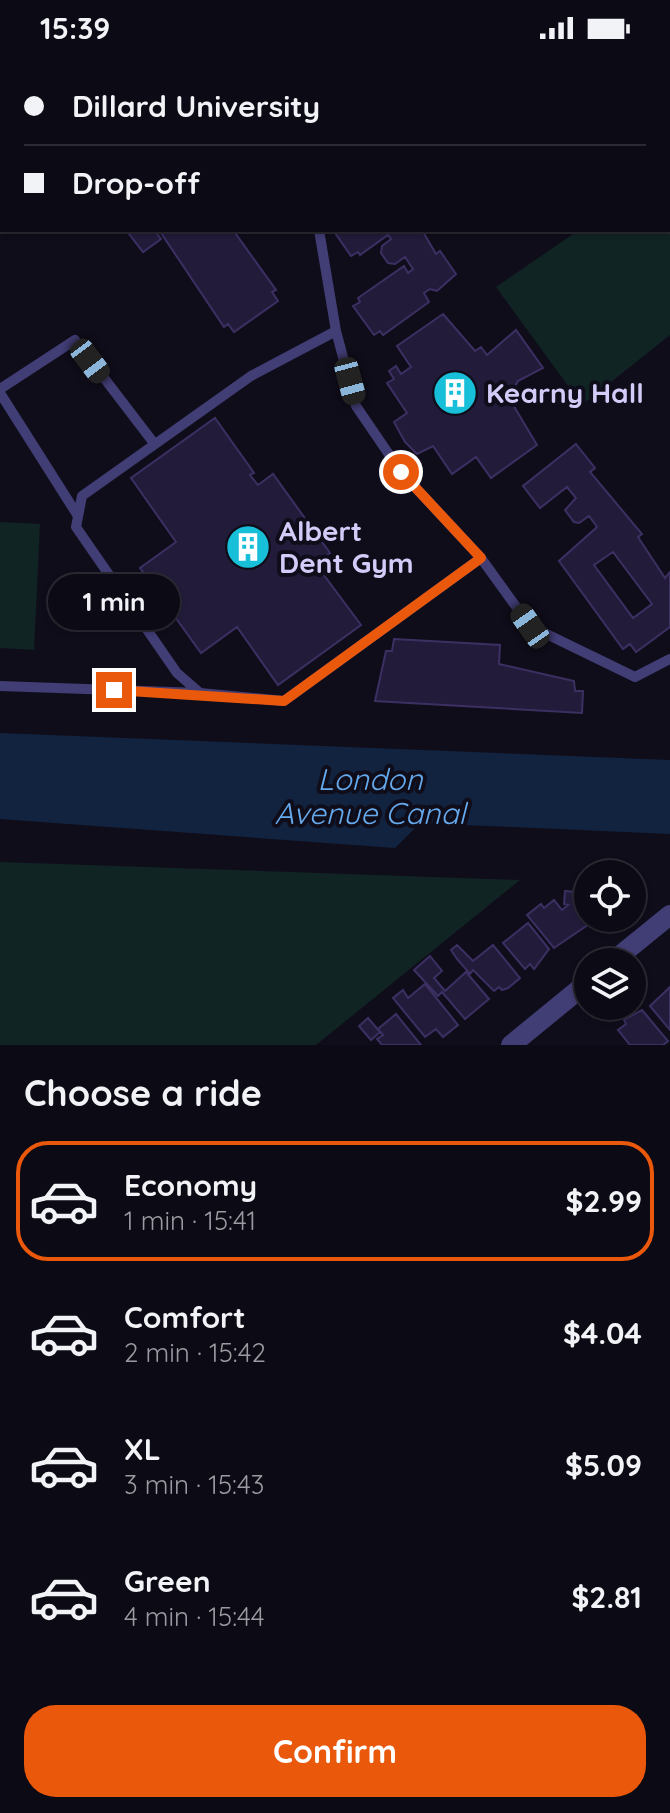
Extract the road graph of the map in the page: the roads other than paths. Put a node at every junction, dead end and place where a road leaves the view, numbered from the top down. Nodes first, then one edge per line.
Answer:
1 (319, 232) edge
2 (336, 331) junction
3 (0, 391) edge
4 (153, 442) junction
5 (78, 516) junction
6 (481, 558) junction
7 (670, 659) edge
8 (0, 686) edge
9 (200, 693) junction
10 (670, 915) edge
11 (629, 948) edge
12 (574, 993) edge
13 (511, 1045) edge

1 - 2 lane
2 - 4 lane
2 - 6 lane
3 - 4 lane
3 - 5 lane
4 - 5 lane
5 - 9 lane
6 - 7 lane
6 - 9 lane
8 - 9 lane
10 - 11 street
12 - 13 street

